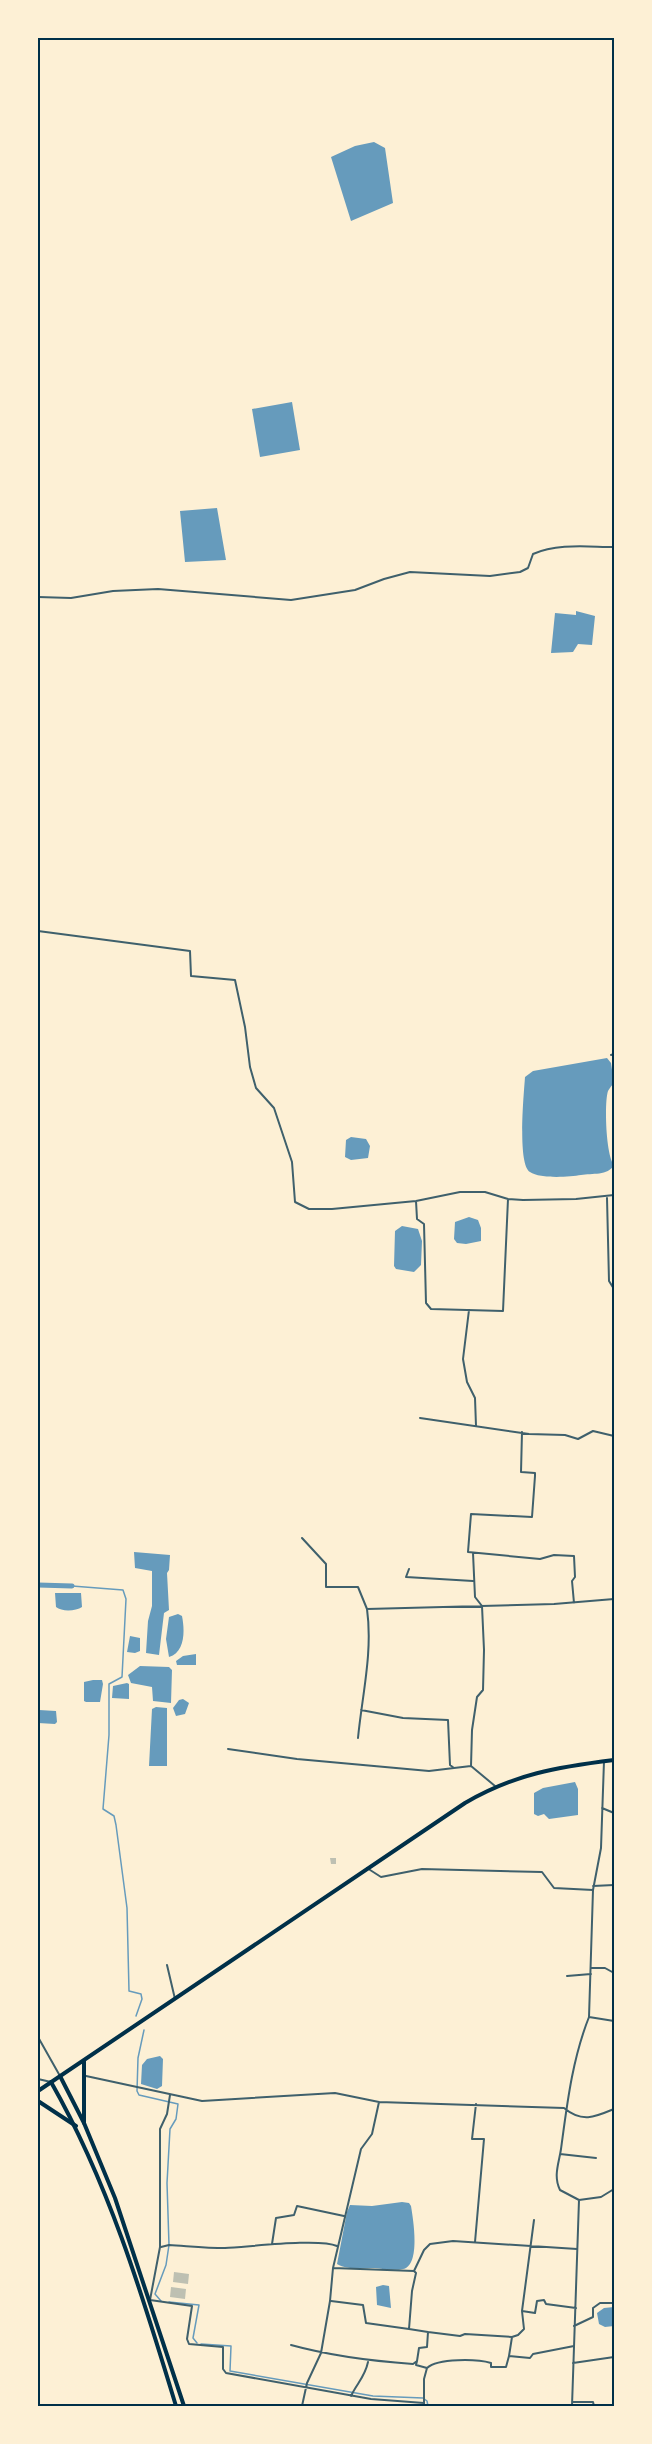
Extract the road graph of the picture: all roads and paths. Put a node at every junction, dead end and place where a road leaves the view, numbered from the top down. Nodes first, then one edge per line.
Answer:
1 (615, 547) edge
2 (38, 597) edge
3 (38, 931) edge
4 (615, 1195) edge
5 (607, 1197) junction
6 (508, 1199) junction
7 (416, 1201) junction
8 (615, 1289) edge
9 (469, 1310) junction
10 (420, 1418) dead end
11 (476, 1426) junction
12 (522, 1432) junction
13 (615, 1436) edge
14 (302, 1538) dead end
15 (473, 1552) junction
16 (409, 1569) dead end
17 (473, 1581) junction
18 (615, 1599) edge
19 (574, 1603) junction
20 (482, 1606) junction
21 (367, 1609) junction
22 (361, 1710) junction
23 (358, 1738) dead end
24 (228, 1749) dead end
25 (615, 1760) edge
26 (604, 1761) junction
27 (471, 1767) junction
28 (454, 1768) junction
29 (495, 1786) junction
30 (602, 1808) junction
31 (615, 1813) edge
32 (367, 1868) junction
33 (615, 1885) edge
34 (593, 1888) junction
35 (167, 1965) dead end
36 (591, 1968) junction
37 (615, 1973) edge
38 (591, 1974) junction
39 (567, 1976) dead end
40 (175, 1999) junction
41 (589, 2018) junction
42 (615, 2021) edge
43 (38, 2037) edge
44 (84, 2060) junction
45 (60, 2076) junction
46 (83, 2076) junction
47 (38, 2079) edge
48 (51, 2082) junction
49 (38, 2091) edge
50 (170, 2095) junction
51 (38, 2101) edge
52 (379, 2102) junction
53 (476, 2104) junction
54 (564, 2108) junction
55 (615, 2109) edge
56 (84, 2123) junction
57 (76, 2126) junction
58 (560, 2154) junction
59 (596, 2158) dead end
60 (615, 2189) edge
61 (579, 2200) junction
62 (344, 2216) junction
63 (534, 2220) dead end
64 (475, 2242) junction
65 (272, 2245) junction
66 (531, 2245) junction
67 (337, 2246) junction
68 (160, 2247) junction
69 (577, 2248) junction
70 (333, 2268) junction
71 (414, 2271) junction
72 (150, 2300) junction
73 (330, 2301) junction
74 (615, 2303) edge
75 (576, 2308) junction
76 (522, 2311) junction
77 (574, 2326) junction
78 (408, 2329) junction
79 (428, 2332) junction
80 (512, 2337) junction
81 (291, 2344) dead end
82 (574, 2346) junction
83 (321, 2353) junction
84 (509, 2356) junction
85 (615, 2357) edge
86 (368, 2361) junction
87 (417, 2361) junction
88 (573, 2363) junction
89 (427, 2368) junction
90 (306, 2385) junction
91 (351, 2396) junction
92 (572, 2402) junction
93 (424, 2405) edge
94 (176, 2406) edge
95 (184, 2406) edge
96 (302, 2406) edge
97 (572, 2406) edge
98 (594, 2406) edge

1 - 2 street
3 - 7 street
4 - 5 street
5 - 6 street
5 - 8 street
6 - 7 street
6 - 9 street
7 - 9 street
9 - 11 street
10 - 11 street
11 - 12 street
12 - 13 street
12 - 15 street
14 - 21 street
15 - 17 street
15 - 19 street
16 - 17 street
17 - 20 street
18 - 19 street
19 - 20 street
20 - 21 street
20 - 27 street
21 - 22 street
22 - 23 street
22 - 28 street
24 - 28 street
25 - 26 main road
26 - 29 main road
26 - 30 street
27 - 28 street
27 - 29 street
29 - 32 main road
30 - 31 street
30 - 34 street
32 - 34 street
32 - 40 main road
33 - 34 street
34 - 36 street
35 - 40 street
36 - 37 street
36 - 38 street
38 - 39 street
38 - 41 street
40 - 44 main road
41 - 42 street
41 - 54 street
43 - 45 street
44 - 45 main road
44 - 46 main road
45 - 48 main road
45 - 56 main road
46 - 50 street
46 - 56 main road
47 - 48 street
48 - 49 main road
48 - 57 main road
50 - 52 street
50 - 68 street
51 - 57 main road
52 - 53 street
52 - 62 street
53 - 54 street
53 - 64 street
54 - 55 street
54 - 58 street
56 - 72 main road
57 - 94 main road
58 - 59 street
58 - 61 street
60 - 61 street
61 - 69 street
62 - 65 street
62 - 67 street
63 - 66 street
64 - 66 street
64 - 71 street
65 - 67 street
65 - 68 street
66 - 69 street
66 - 76 street
67 - 70 street
68 - 72 street
69 - 75 street
70 - 71 street
70 - 73 street
71 - 78 street
72 - 90 street
72 - 95 main road
73 - 78 street
73 - 83 street
74 - 77 street
75 - 76 street
75 - 77 street
76 - 80 street
77 - 82 street
78 - 79 street
79 - 80 street
79 - 87 street
80 - 84 street
81 - 83 street
82 - 84 street
82 - 88 street
83 - 86 street
83 - 90 street
84 - 89 street
85 - 88 street
86 - 87 street
86 - 91 street
87 - 89 street
88 - 92 street
89 - 93 street
90 - 91 street
90 - 96 street
91 - 93 street
92 - 97 street
92 - 98 street

